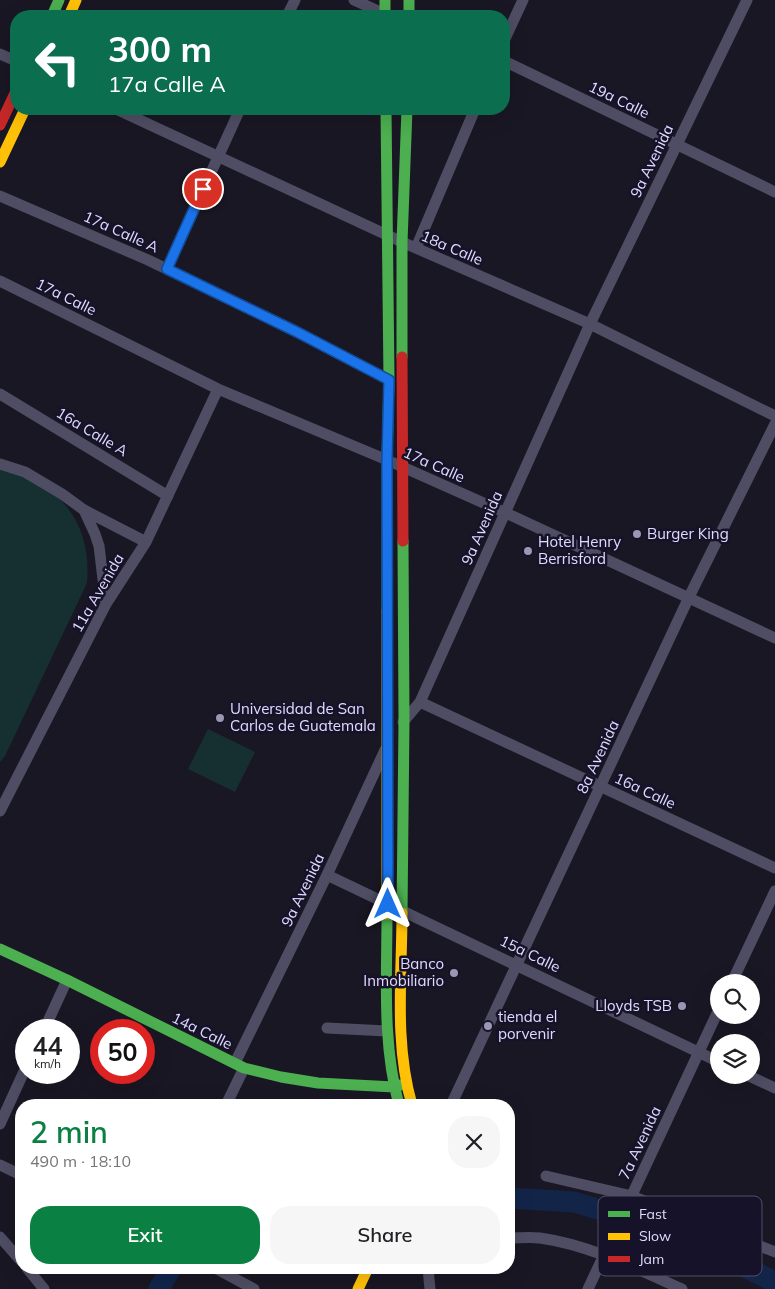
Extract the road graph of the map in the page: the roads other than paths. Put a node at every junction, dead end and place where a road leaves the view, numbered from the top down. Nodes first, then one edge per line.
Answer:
1 (354, 0) edge
2 (523, 0) edge
3 (747, 0) edge
4 (375, 10) edge
5 (510, 28) edge
6 (510, 64) edge
7 (10, 104) edge
8 (22, 115) edge
9 (129, 115) edge
10 (237, 115) edge
11 (386, 115) edge
12 (406, 115) edge
13 (472, 115) edge
14 (0, 125) edge
15 (677, 145) junction
16 (218, 157) junction
17 (0, 162) edge
18 (775, 192) edge
19 (0, 196) edge
20 (388, 235) junction
21 (402, 242) junction
22 (416, 248) junction
23 (167, 269) junction
24 (0, 281) edge
25 (590, 324) junction
26 (389, 380) junction
27 (218, 390) junction
28 (0, 394) edge
29 (775, 416) edge
30 (775, 424) edge
31 (387, 460) junction
32 (0, 464) edge
33 (402, 468) junction
34 (168, 496) junction
35 (84, 510) junction
36 (506, 513) junction
37 (146, 542) junction
38 (690, 597) junction
39 (106, 604) junction
40 (775, 638) edge
41 (420, 702) junction
42 (404, 720) junction
43 (388, 744) junction
44 (601, 787) junction
45 (0, 811) edge
46 (775, 868) edge
47 (327, 875) junction
48 (775, 891) edge
49 (388, 904) junction
50 (402, 911) junction
51 (0, 949) edge
52 (518, 965) junction
53 (736, 974) edge
54 (67, 980) junction
55 (49, 1019) edge
56 (712, 1024) edge
57 (327, 1028) dead end
58 (387, 1031) junction
59 (698, 1053) junction
60 (710, 1058) edge
61 (240, 1066) junction
62 (760, 1081) edge
63 (18, 1084) edge
64 (406, 1084) junction
65 (394, 1087) junction
66 (775, 1088) edge
67 (228, 1099) edge
68 (397, 1099) edge
69 (410, 1099) edge
70 (455, 1099) edge
71 (0, 1124) edge
72 (0, 1165) edge
73 (15, 1172) edge
74 (546, 1176) dead end
75 (616, 1196) edge
76 (632, 1196) edge
77 (0, 1237) edge
78 (515, 1238) edge
79 (762, 1247) edge
80 (775, 1252) edge
81 (598, 1253) edge
82 (15, 1254) edge
83 (598, 1268) edge
84 (31, 1274) edge
85 (226, 1274) edge
86 (365, 1274) edge
87 (374, 1274) edge
88 (429, 1274) edge
89 (652, 1276) edge
90 (44, 1289) edge
91 (254, 1289) edge
92 (358, 1289) edge
93 (367, 1289) edge
94 (430, 1289) edge
95 (588, 1289) edge
96 (682, 1289) edge

1 - 4 street
2 - 5 street
3 - 15 street, 9a Avenida
6 - 15 street, 19a Calle
7 - 14 main road
8 - 17 main road
9 - 16 street, 18a Calle
10 - 16 street
11 - 20 main road
12 - 21 main road
13 - 22 street
15 - 18 street, 19a Calle
15 - 25 street, 9a Avenida
16 - 20 street, 18a Calle
16 - 23 street
19 - 23 street, 17a Calle A
20 - 21 street, 18a Calle
20 - 26 main road
21 - 22 street, 18a Calle
21 - 33 main road
22 - 25 street, 18a Calle
23 - 26 street, 17a Calle A
24 - 27 street, 17a Calle
25 - 29 street, 18a Calle
25 - 36 street, 9a Avenida
26 - 31 main road
27 - 31 street, 17a Calle
27 - 34 street, 11a Avenida
28 - 34 street, 16a Calle A
30 - 38 street, 8a Avenida
31 - 33 street, 17a Calle
31 - 43 main road
32 - 35 street
33 - 36 street, 17a Calle
33 - 42 main road
34 - 37 street, 11a Avenida
35 - 37 street
35 - 39 street
36 - 38 street, 17a Calle
36 - 41 street, 9a Avenida
37 - 39 street, 11a Avenida
38 - 40 street, 17a Calle
38 - 44 street, 8a Avenida
39 - 45 street, 11a Avenida
41 - 42 street, 9a Avenida
41 - 44 street, 16a Calle
42 - 43 street, 9a Avenida
42 - 50 main road
43 - 47 street, 9a Avenida
43 - 49 main road
44 - 46 street, 16a Calle
44 - 52 street, 8a Avenida
47 - 49 street, 15a Calle
47 - 61 street, 9a Avenida
48 - 53 street
49 - 50 street, 15a Calle
49 - 58 main road
50 - 52 street, 15a Calle
50 - 64 main road
51 - 54 main road, 14a Calle
52 - 59 street, 15a Calle
52 - 70 street, 8a Avenida
54 - 55 street
54 - 61 main road, 14a Calle
56 - 59 street, 7a Avenida
57 - 58 street
58 - 65 main road
59 - 60 street, 15a Calle
59 - 76 street, 7a Avenida
61 - 65 main road, 14a Calle
61 - 67 street, 9a Avenida
62 - 66 street
63 - 71 street
64 - 65 main road, 14a Calle
64 - 69 main road
65 - 68 main road
72 - 73 street
74 - 75 street
77 - 82 street
78 - 81 street
79 - 80 street
83 - 95 street, 7a Avenida
84 - 90 street
85 - 91 street
86 - 92 main road
87 - 93 main road
88 - 94 street
89 - 96 street

